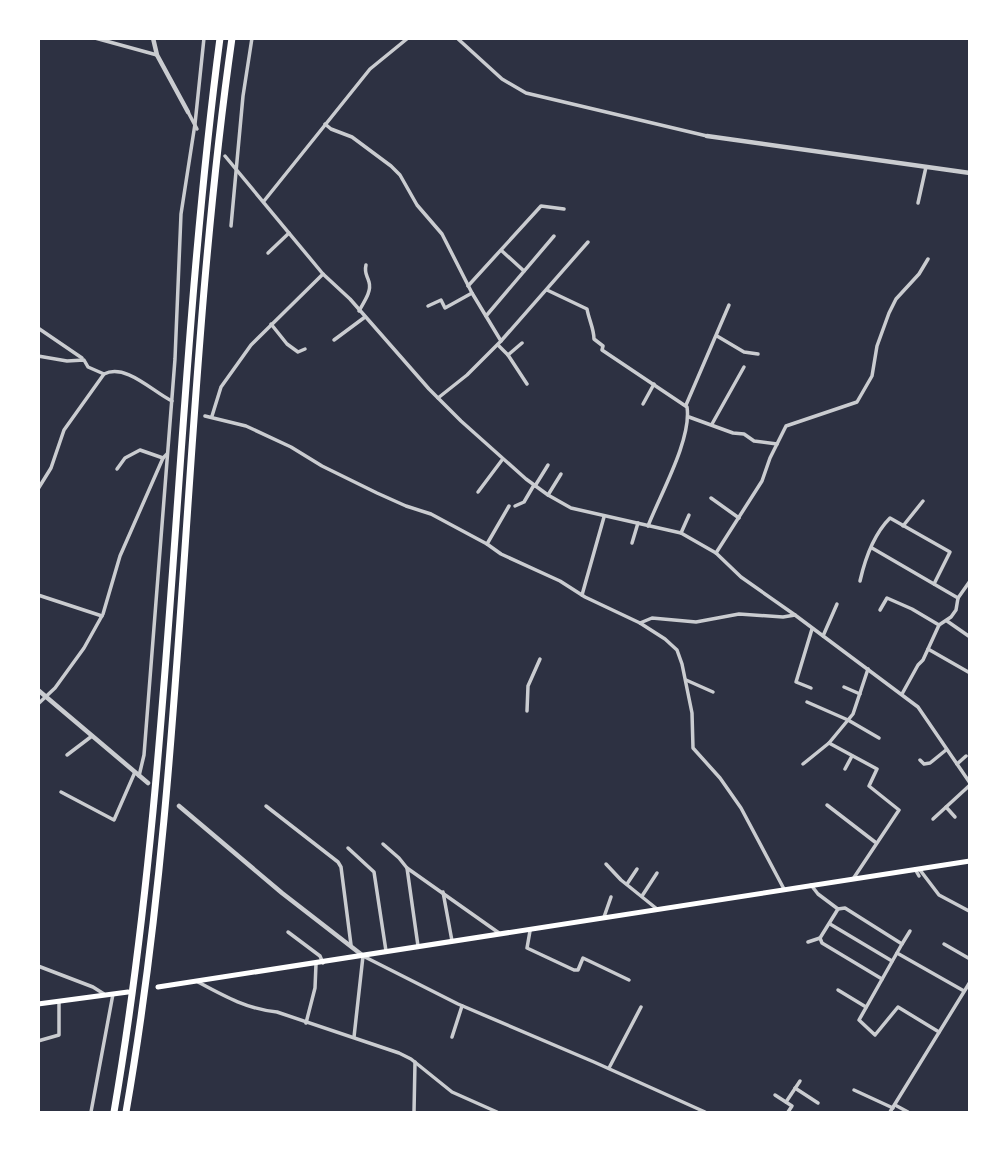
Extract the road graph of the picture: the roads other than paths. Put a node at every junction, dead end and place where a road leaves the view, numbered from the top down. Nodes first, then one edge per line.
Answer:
1 (95, 38) edge
2 (153, 38) edge
3 (204, 38) edge
4 (220, 38) edge
5 (232, 38) edge
6 (252, 38) edge
7 (408, 38) edge
8 (457, 38) edge
9 (157, 55) junction
10 (188, 112) joint
11 (325, 124) junction
12 (196, 127) junction
13 (707, 136) joint
14 (225, 156) dead end
15 (926, 167) junction
16 (237, 169) junction
17 (970, 173) edge
18 (263, 202) junction
19 (918, 204) dead end
20 (564, 209) dead end
21 (231, 226) dead end
22 (289, 233) junction
23 (554, 236) dead end
24 (588, 242) dead end
25 (502, 251) junction
26 (268, 253) dead end
27 (928, 259) dead end
28 (366, 265) dead end
29 (524, 271) junction
30 (323, 274) junction
31 (468, 286) junction
32 (547, 289) junction
33 (472, 293) junction
34 (729, 305) dead end
35 (428, 306) dead end
36 (359, 311) junction
37 (486, 316) junction
38 (365, 317) junction
39 (271, 324) junction
40 (38, 328) edge
41 (717, 336) junction
42 (334, 340) dead end
43 (499, 343) junction
44 (522, 343) dead end
45 (305, 349) dead end
46 (758, 354) dead end
47 (508, 355) junction
48 (38, 356) edge
49 (84, 360) junction
50 (744, 367) dead end
51 (104, 374) junction
52 (527, 384) dead end
53 (654, 384) junction
54 (438, 398) junction
55 (172, 401) junction
56 (643, 404) dead end
57 (686, 405) junction
58 (171, 412) junction
59 (177, 413) dead end
60 (205, 416) dead end
61 (212, 417) junction
62 (689, 417) junction
63 (712, 424) junction
64 (777, 444) junction
65 (168, 453) junction
66 (163, 457) junction
67 (502, 459) junction
68 (548, 465) dead end
69 (117, 469) dead end
70 (561, 474) dead end
71 (534, 485) junction
72 (38, 489) edge
73 (478, 492) dead end
74 (548, 495) junction
75 (711, 498) dead end
76 (923, 501) dead end
77 (509, 506) dead end
78 (515, 506) dead end
79 (689, 515) dead end
80 (604, 517) junction
81 (739, 518) junction
82 (638, 523) junction
83 (648, 526) junction
84 (903, 526) junction
85 (681, 533) junction
86 (632, 543) dead end
87 (487, 544) junction
88 (872, 548) junction
89 (716, 553) junction
90 (860, 581) dead end
91 (970, 581) edge
92 (933, 583) junction
93 (967, 588) edge
94 (38, 595) edge
95 (582, 595) junction
96 (958, 598) junction
97 (837, 604) dead end
98 (880, 610) dead end
99 (795, 615) junction
100 (102, 616) junction
101 (947, 621) junction
102 (640, 623) junction
103 (939, 625) junction
104 (813, 629) junction
105 (823, 636) junction
106 (970, 637) edge
107 (928, 649) junction
108 (540, 659) dead end
109 (868, 669) junction
110 (970, 673) edge
111 (685, 680) junction
112 (844, 687) dead end
113 (811, 688) dead end
114 (38, 690) edge
115 (713, 692) dead end
116 (860, 694) junction
117 (902, 694) junction
118 (46, 696) junction
119 (807, 702) dead end
120 (38, 704) edge
121 (527, 711) dead end
122 (848, 720) junction
123 (92, 736) junction
124 (879, 738) dead end
125 (830, 743) junction
126 (947, 749) junction
127 (67, 755) dead end
128 (852, 756) junction
129 (966, 756) dead end
130 (919, 760) dead end
131 (803, 764) dead end
132 (957, 764) junction
133 (845, 769) dead end
134 (137, 774) junction
135 (148, 783) dead end
136 (970, 784) edge
137 (61, 792) dead end
138 (827, 805) dead end
139 (179, 806) dead end
140 (266, 806) dead end
141 (946, 807) junction
142 (955, 817) dead end
143 (933, 819) dead end
144 (876, 842) junction
145 (383, 845) dead end
146 (348, 848) dead end
147 (970, 861) edge
148 (606, 864) dead end
149 (407, 868) junction
150 (637, 869) dead end
151 (917, 871) junction
152 (657, 873) dead end
153 (853, 879) junction
154 (627, 884) junction
155 (811, 885) junction
156 (785, 889) junction
157 (443, 892) junction
158 (642, 896) junction
159 (611, 897) dead end
160 (657, 909) junction
161 (838, 909) junction
162 (969, 911) edge
163 (604, 917) junction
164 (830, 924) junction
165 (530, 929) junction
166 (910, 930) dead end
167 (288, 932) dead end
168 (499, 933) junction
169 (820, 939) junction
170 (452, 941) junction
171 (808, 942) dead end
172 (902, 944) junction
173 (944, 944) dead end
174 (351, 946) junction
175 (418, 946) junction
176 (386, 951) junction
177 (897, 953) junction
178 (363, 956) junction
179 (970, 959) edge
180 (892, 961) junction
181 (319, 963) junction
182 (38, 966) edge
183 (882, 979) junction
184 (629, 980) dead end
185 (197, 981) junction
186 (970, 982) edge
187 (158, 987) dead end
188 (838, 990) dead end
189 (128, 992) dead end
190 (963, 993) junction
191 (113, 994) junction
192 (105, 995) junction
193 (970, 999) edge
194 (59, 1001) junction
195 (38, 1004) edge
196 (462, 1006) junction
197 (641, 1007) dead end
198 (866, 1007) junction
199 (306, 1023) junction
200 (939, 1032) junction
201 (354, 1037) junction
202 (452, 1037) dead end
203 (38, 1041) edge
204 (415, 1062) junction
205 (609, 1069) junction
206 (800, 1080) dead end
207 (795, 1088) junction
208 (854, 1090) dead end
209 (775, 1095) dead end
210 (786, 1102) junction
211 (818, 1103) dead end
212 (893, 1109) edge
213 (92, 1112) edge
214 (114, 1112) edge
215 (126, 1112) edge
216 (414, 1112) edge
217 (496, 1112) edge
218 (705, 1112) edge
219 (788, 1112) edge
220 (908, 1112) edge

1 - 9 street
2 - 9 street
3 - 12 street
4 - 214 highway
5 - 215 highway
6 - 16 street
7 - 11 street
8 - 13 street
9 - 10 street
10 - 12 street
11 - 18 street
11 - 31 street
12 - 55 street
13 - 15 street
14 - 16 street
15 - 17 street
15 - 19 street
16 - 18 street
16 - 21 street
18 - 22 street
20 - 25 street
22 - 26 street
22 - 30 street
23 - 29 street
24 - 32 street
25 - 29 street
25 - 31 street
27 - 64 street
28 - 36 street
29 - 37 street
30 - 36 street
30 - 39 street
31 - 33 street
32 - 43 street
32 - 53 street
33 - 35 street
33 - 37 street
34 - 41 street
36 - 38 street
37 - 43 street
38 - 42 street
38 - 54 street
39 - 45 street
39 - 61 street
40 - 49 street
41 - 46 street
41 - 57 street
43 - 47 street
43 - 54 street
44 - 47 street
47 - 52 street
48 - 49 street
49 - 51 street
50 - 63 street
51 - 55 street
51 - 72 street
53 - 56 street
53 - 57 street
54 - 67 street
55 - 58 street
57 - 62 street
58 - 59 street
58 - 65 street
60 - 61 street
61 - 87 street
62 - 63 street
62 - 83 street
63 - 64 street
64 - 81 street
65 - 66 street
65 - 134 street
66 - 69 street
66 - 100 street
67 - 71 street
67 - 73 street
68 - 71 street
70 - 74 street
71 - 74 street
71 - 78 street
74 - 80 street
75 - 81 street
76 - 84 street
77 - 87 street
79 - 85 street
80 - 82 street
80 - 95 street
81 - 89 street
82 - 83 street
82 - 86 street
83 - 85 street
84 - 88 street
84 - 92 street
85 - 89 street
87 - 95 street
88 - 90 street
88 - 92 street
89 - 99 street
91 - 93 street
92 - 96 street
93 - 96 street
94 - 100 street
95 - 102 street
96 - 101 street
97 - 105 street
98 - 103 street
99 - 102 street
99 - 104 street
100 - 118 street
101 - 103 street
101 - 106 street
102 - 111 street
103 - 107 street
104 - 105 street
104 - 113 street
105 - 109 street
107 - 110 street
107 - 117 street
108 - 121 street
109 - 116 street
109 - 117 street
111 - 115 street
111 - 156 street
112 - 116 street
114 - 118 street
116 - 122 street
117 - 126 street
118 - 120 street
118 - 123 street
119 - 122 street
122 - 124 street
122 - 125 street
123 - 127 street
123 - 134 street
125 - 128 street
125 - 131 street
126 - 130 street
126 - 132 street
128 - 133 street
128 - 144 street
129 - 132 street
132 - 136 street
134 - 135 street
134 - 137 street
136 - 141 street
138 - 144 street
139 - 174 street
140 - 174 street
141 - 142 street
141 - 143 street
144 - 153 street
145 - 149 street
146 - 176 street
147 - 151 main road
148 - 154 street
149 - 157 street
149 - 175 street
150 - 154 street
151 - 153 main road
151 - 162 street
152 - 158 street
153 - 155 main road
154 - 158 street
155 - 156 main road
155 - 161 street
156 - 160 main road
157 - 168 street
157 - 170 street
158 - 160 street
159 - 163 street
160 - 163 main road
161 - 164 street
161 - 172 street
163 - 165 main road
164 - 169 street
164 - 180 street
165 - 168 main road
165 - 184 street
166 - 172 street
167 - 181 street
168 - 170 main road
169 - 171 street
169 - 183 street
170 - 175 main road
172 - 177 street
173 - 179 street
174 - 178 street
175 - 176 main road
176 - 178 main road
177 - 180 street
177 - 190 street
178 - 181 main road
178 - 196 street
178 - 201 street
180 - 183 street
181 - 185 main road
181 - 199 street
182 - 192 street
183 - 198 street
185 - 187 main road
185 - 199 street
186 - 190 street
188 - 198 street
189 - 191 main road
190 - 193 street
190 - 200 street
191 - 192 main road
191 - 213 street
192 - 194 main road
194 - 195 main road
194 - 203 street
196 - 202 street
196 - 205 street
197 - 205 street
198 - 200 street
199 - 201 street
200 - 212 street
201 - 204 street
204 - 216 street
204 - 217 street
205 - 218 street
206 - 207 street
207 - 210 street
207 - 211 street
208 - 212 street
209 - 210 street
210 - 219 street
212 - 220 street

